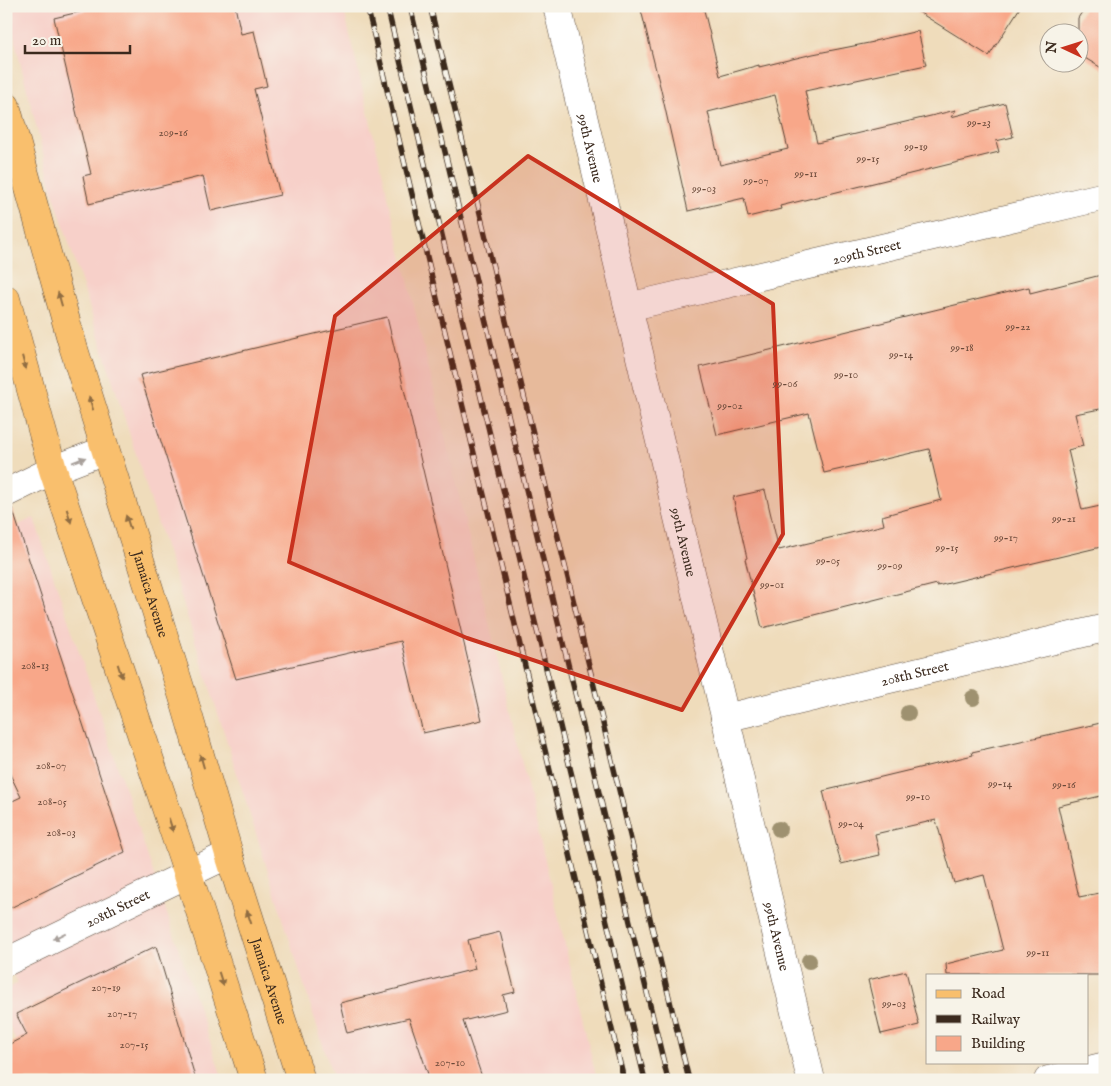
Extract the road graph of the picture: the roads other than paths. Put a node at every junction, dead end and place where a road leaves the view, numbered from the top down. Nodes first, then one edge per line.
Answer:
1 (558, 6) edge
2 (6, 106) edge
3 (1105, 196) edge
4 (6, 299) edge
5 (628, 307) junction
6 (105, 450) junction
7 (53, 470) junction
8 (6, 493) edge
9 (1105, 628) edge
10 (725, 718) junction
11 (229, 854) junction
12 (188, 874) junction
13 (6, 962) edge
14 (1105, 1066) edge
15 (254, 1080) edge
16 (301, 1080) edge
17 (811, 1080) edge
18 (1048, 1080) edge

1 - 5 street, 99th Avenue
6 -> 2 main road, Jamaica Avenue
3 - 5 street, 209th Street
4 -> 7 main road
5 - 10 street, 99th Avenue
7 -> 6 street
11 -> 6 main road, Jamaica Avenue
7 - 8 street
7 -> 12 main road
9 - 10 street, 208th Street
10 - 17 street, 99th Avenue
11 - 12 street, 208th Street
16 -> 11 main road, Jamaica Avenue
12 -> 13 street, 208th Street
12 -> 15 main road
14 - 18 street

